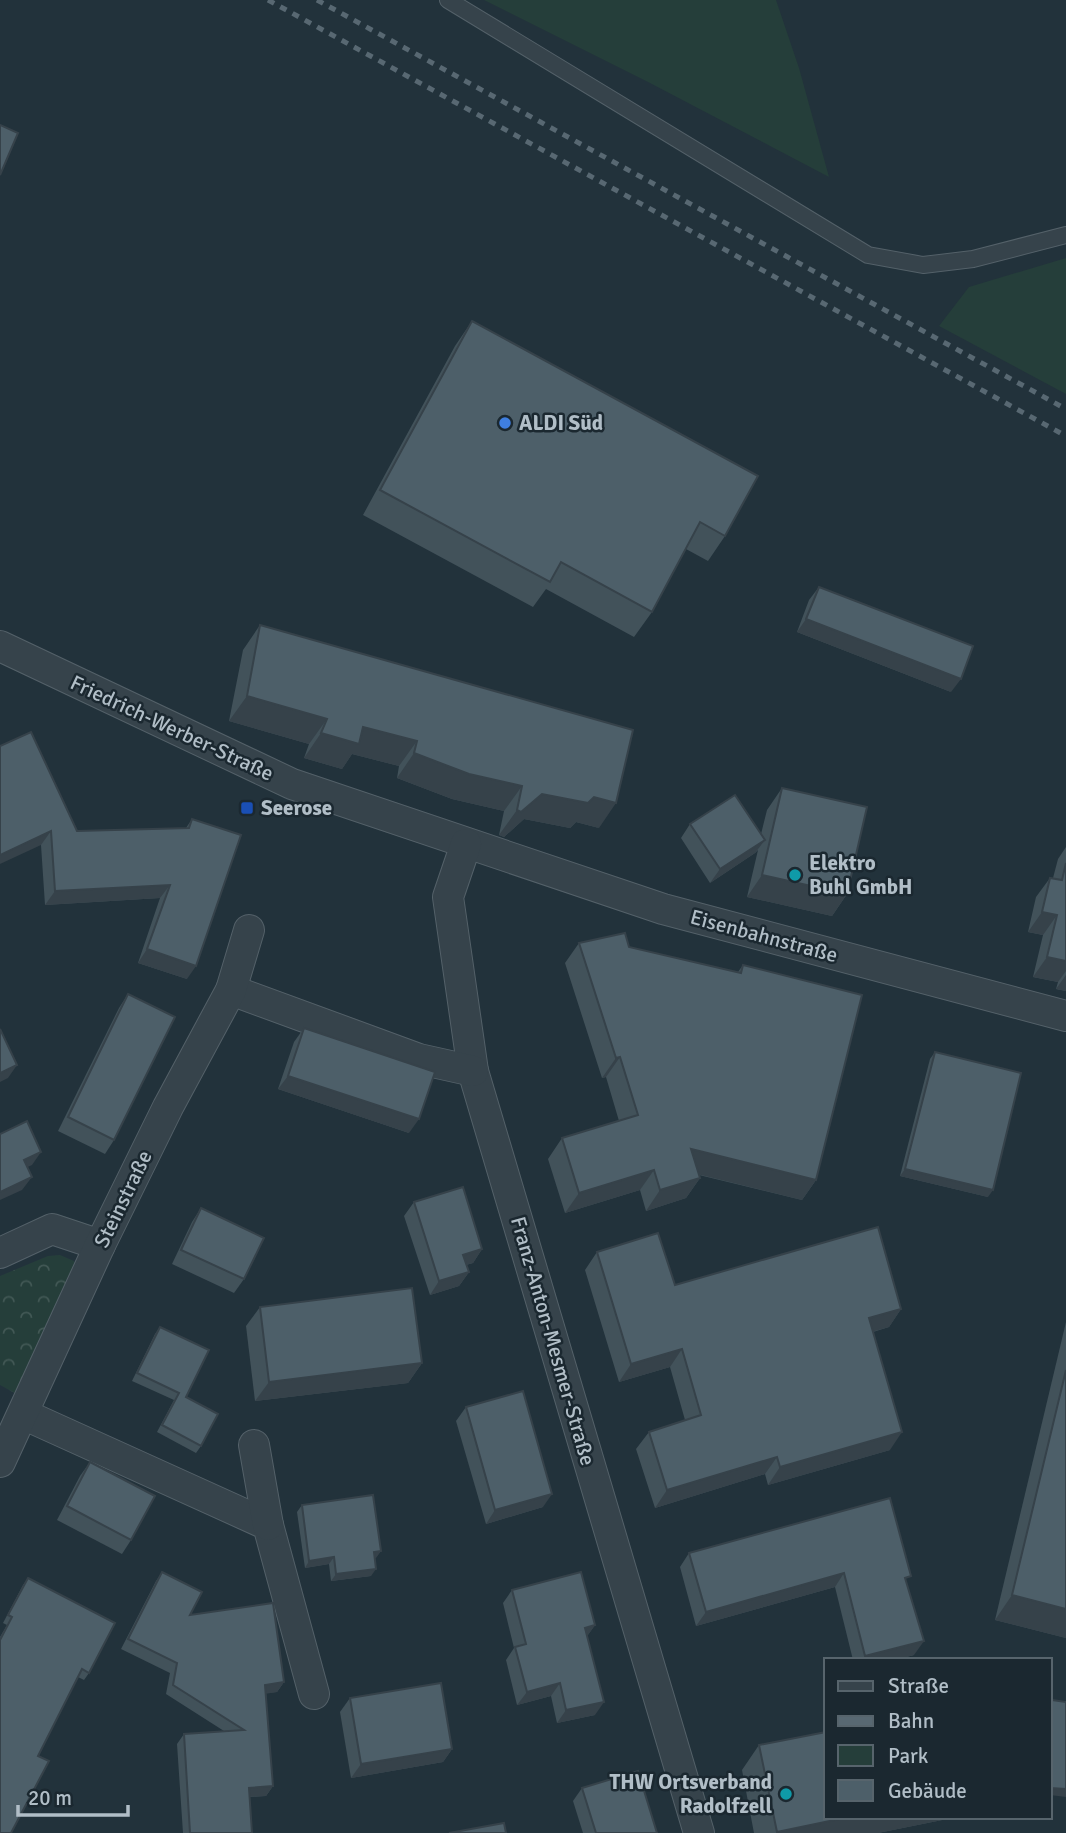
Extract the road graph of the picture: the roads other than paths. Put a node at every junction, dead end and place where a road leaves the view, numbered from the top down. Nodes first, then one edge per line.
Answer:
1 (448, 0) edge
2 (1066, 235) edge
3 (4, 652) edge
4 (466, 844) junction
5 (249, 930) dead end
6 (231, 990) junction
7 (1066, 1016) edge
8 (473, 1071) junction
9 (100, 1245) junction
10 (0, 1253) edge
11 (23, 1414) junction
12 (254, 1445) dead end
13 (0, 1462) edge
14 (268, 1525) junction
15 (314, 1694) dead end
16 (699, 1833) edge

1 - 2 lane
3 - 4 street, Friedrich-Werber-Straße
4 - 7 street, Eisenbahnstraße
4 - 8 street, Franz-Anton-Mesmer-Straße
5 - 6 street, Steinstraße
6 - 8 street
6 - 9 street, Steinstraße
8 - 16 street, Franz-Anton-Mesmer-Straße
9 - 10 street
9 - 11 street, Steinstraße
11 - 13 street, Steinstraße
11 - 14 street
12 - 14 street
14 - 15 street

